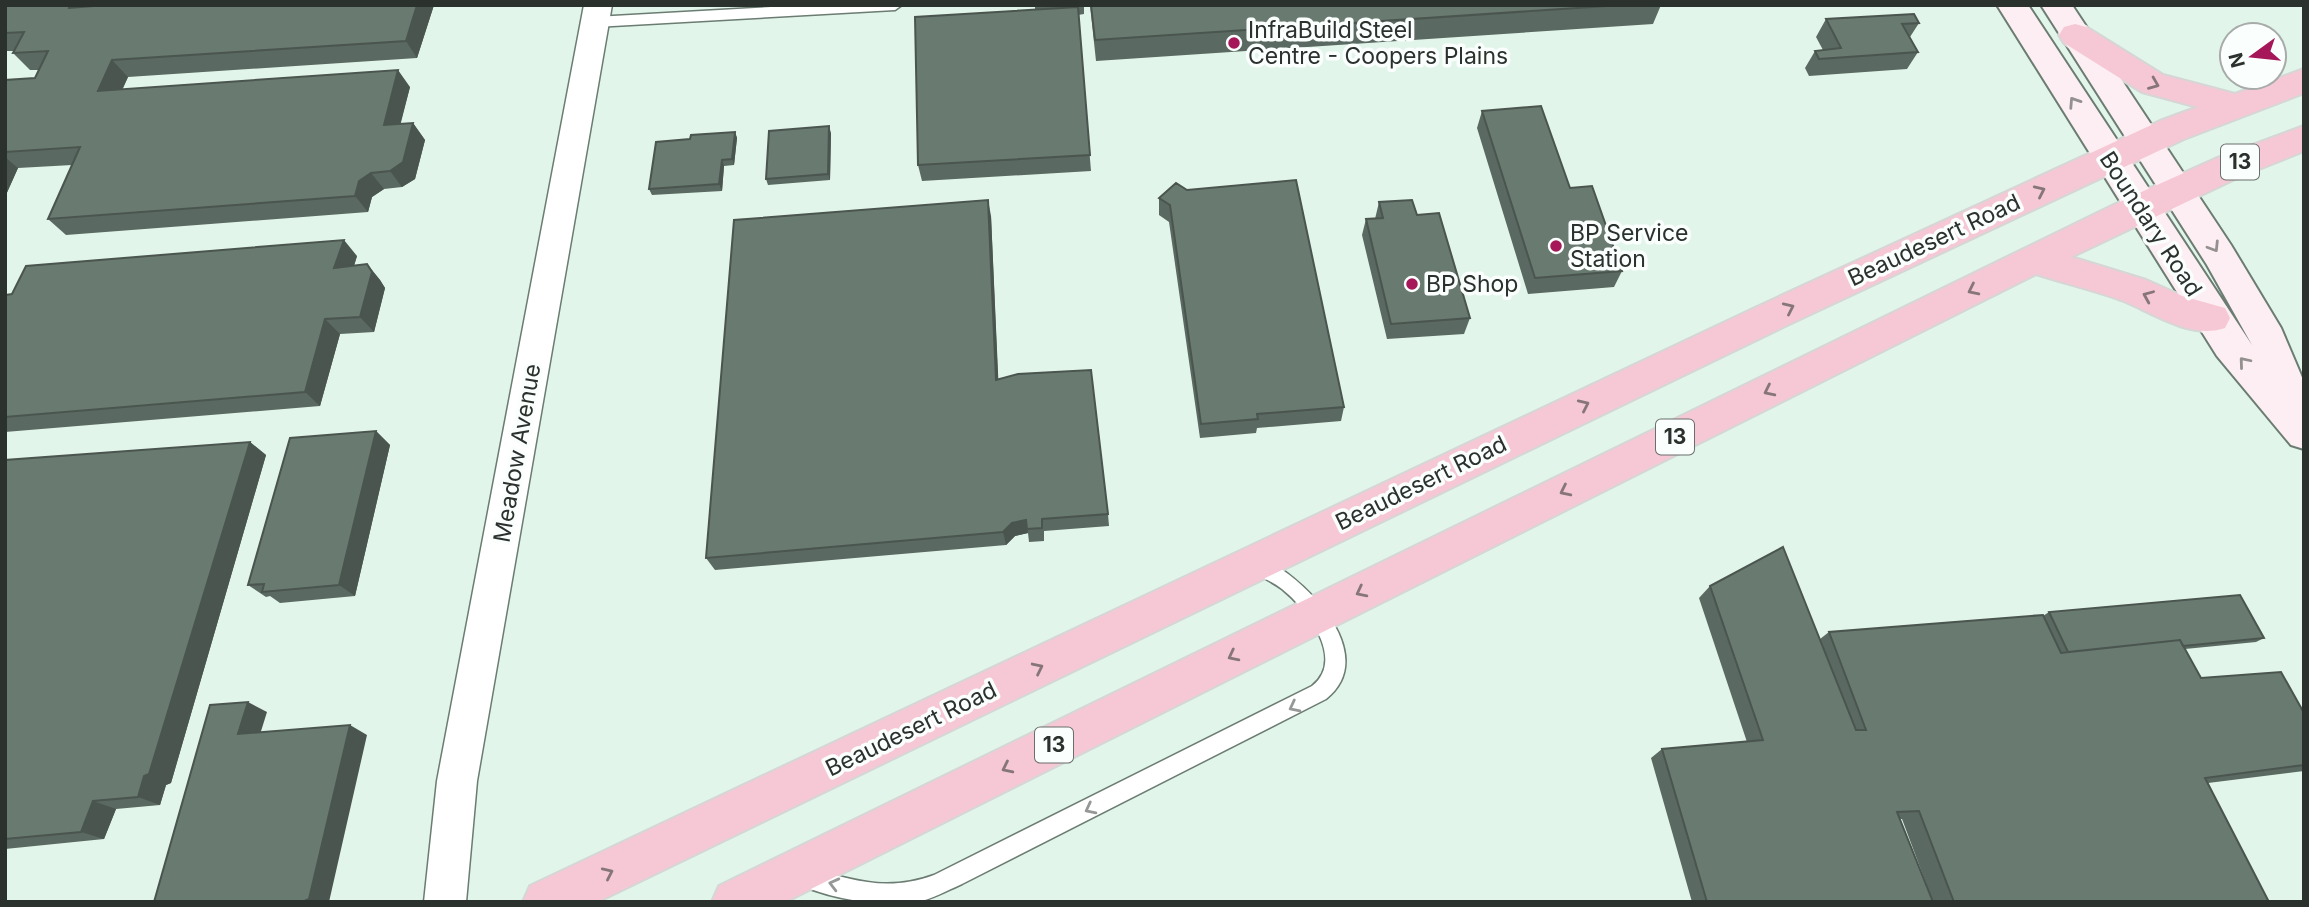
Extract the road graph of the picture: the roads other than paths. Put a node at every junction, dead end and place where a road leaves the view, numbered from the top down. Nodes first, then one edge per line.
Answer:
1 (895, 5) edge
2 (2012, 5) edge
3 (2056, 5) edge
4 (596, 14) edge
5 (2075, 35) junction
6 (2304, 80) edge
7 (2234, 105) junction
8 (2304, 138) edge
9 (2147, 142) junction
10 (2110, 159) junction
11 (2178, 190) junction
12 (2140, 207) junction
13 (2035, 260) junction
14 (2212, 318) junction
15 (2304, 431) edge
16 (1255, 563) junction
17 (1316, 614) junction
18 (791, 874) junction
19 (445, 902) edge
20 (546, 902) edge
21 (735, 902) edge

1 - 4 lane
10 -> 2 main road, Boundary Road
3 - 5 main road, Boundary Road
4 - 19 street, Meadow Avenue
5 -> 7 highway
5 - 9 main road, Boundary Road
6 - 7 highway, Beaudesert Road / 13
7 - 9 highway, Beaudesert Road / 13
8 - 11 highway, 13
9 - 10 highway, Beaudesert Road / 13
9 - 11 main road, Boundary Road
10 - 12 main road, Boundary Road
16 -> 10 highway, Beaudesert Road / 13
11 - 12 highway, 13
11 -> 15 main road, Boundary Road
12 - 13 highway, 13
12 - 14 main road, Boundary Road
14 -> 13 highway
13 -> 17 highway, 13
15 -> 14 main road, Boundary Road
16 - 17 lane
20 -> 16 highway, Beaudesert Road / 13
17 -> 18 highway, 13
17 -> 18 lane
18 - 21 highway, 13

